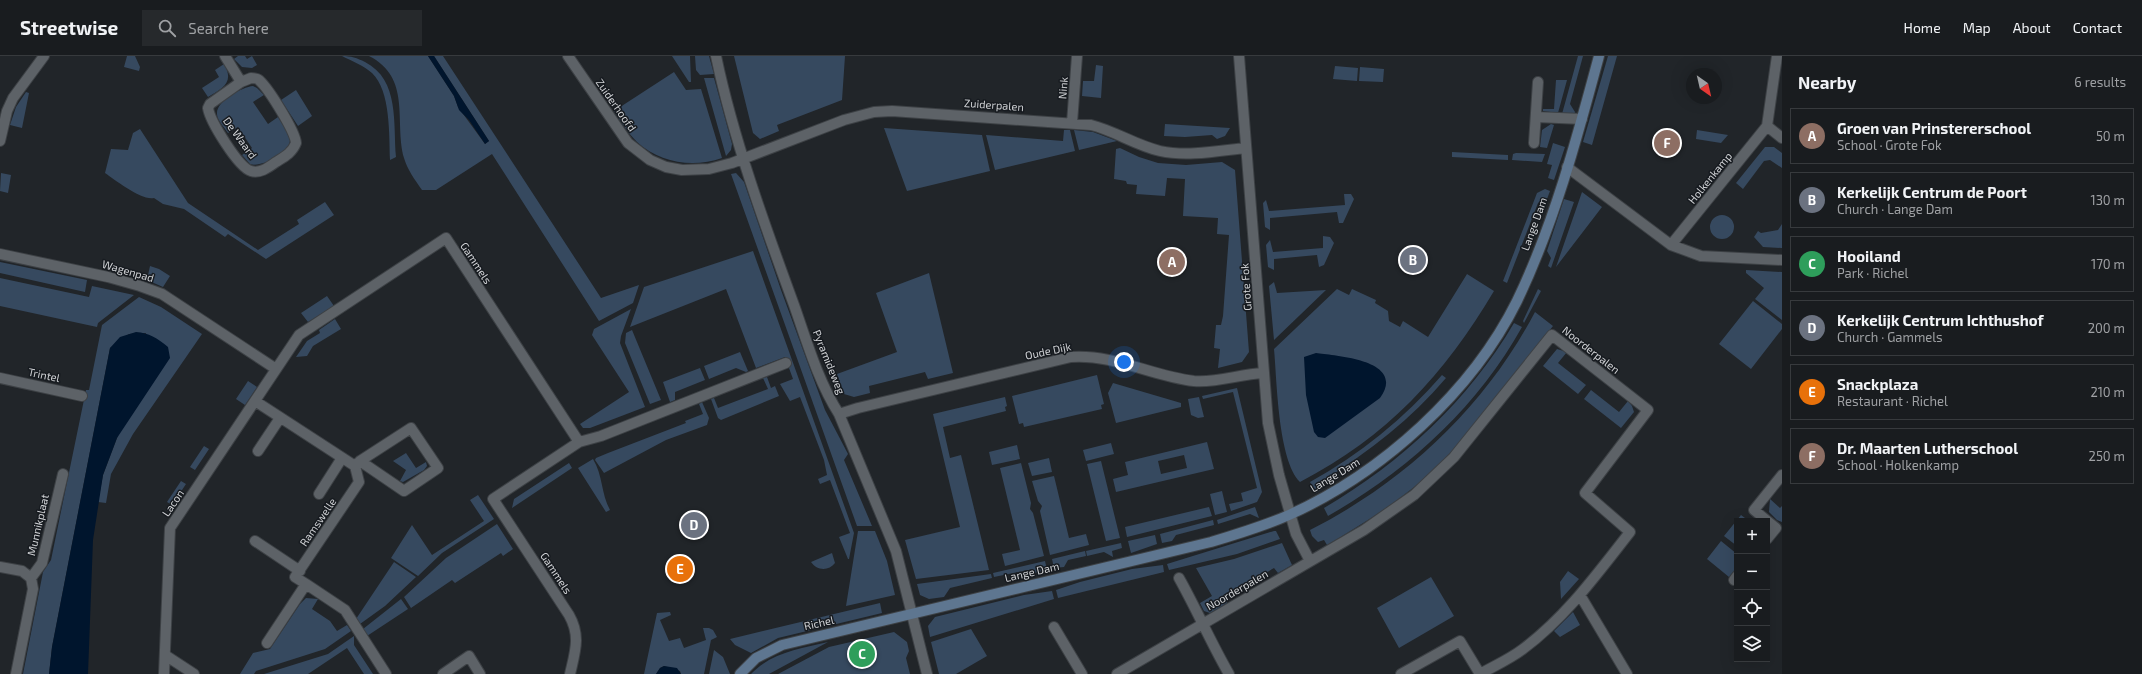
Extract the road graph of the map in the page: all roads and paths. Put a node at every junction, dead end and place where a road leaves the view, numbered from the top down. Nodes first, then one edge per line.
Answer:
1 (44, 56) edge
2 (225, 56) edge
3 (568, 56) edge
4 (716, 56) edge
5 (1077, 56) edge
6 (1239, 56) edge
7 (1599, 56) edge
8 (1777, 56) edge
9 (241, 82) junction
10 (1538, 82) dead end
11 (1536, 117) junction
12 (1582, 119) junction
13 (1072, 123) junction
14 (1767, 126) junction
15 (1782, 138) edge
16 (0, 140) edge
17 (1534, 143) dead end
18 (1245, 148) junction
19 (744, 158) junction
20 (1567, 167) junction
21 (1671, 245) junction
22 (0, 254) edge
23 (1782, 260) edge
24 (786, 363) dead end
25 (276, 369) junction
26 (1263, 372) junction
27 (0, 378) edge
28 (82, 396) dead end
29 (255, 401) junction
30 (839, 414) junction
31 (280, 418) junction
32 (579, 442) junction
33 (258, 451) dead end
34 (342, 458) junction
35 (357, 464) junction
36 (63, 474) dead end
37 (1782, 475) edge
38 (319, 494) dead end
39 (1290, 514) junction
40 (1779, 528) edge
41 (1770, 536) edge
42 (255, 541) dead end
43 (1310, 561) junction
44 (0, 567) edge
45 (300, 571) junction
46 (31, 578) junction
47 (1179, 578) dead end
48 (306, 584) junction
49 (1580, 595) junction
50 (912, 614) junction
51 (1203, 624) junction
52 (1054, 628) dead end
53 (267, 643) dead end
54 (165, 655) junction
55 (16, 674) edge
56 (164, 674) edge
57 (194, 674) edge
58 (386, 674) edge
59 (443, 674) edge
60 (480, 674) edge
61 (570, 674) edge
62 (740, 674) edge
63 (927, 674) edge
64 (1082, 674) edge
65 (1116, 674) edge
66 (1229, 674) edge
67 (1401, 674) edge
68 (1627, 674) edge

1 - 16 street
2 - 9 street
3 - 19 street, Zuiderhoofd
4 - 19 street, Pyramideweg
5 - 13 street, Nink
6 - 18 street, Grote Fok
7 - 12 street, Lange Dam
8 - 14 street
9 - 9 street, De Waard
10 - 11 street
11 - 12 street
11 - 17 street
12 - 20 street, Lange Dam
13 - 18 street, Zuiderpalen
13 - 19 street, Zuiderpalen
14 - 15 street
14 - 21 street, Holkenkamp
18 - 26 street, Grote Fok
19 - 30 street, Pyramideweg
20 - 21 street
20 - 39 street, Lange Dam
21 - 23 street
22 - 25 street, Wagenpad
24 - 32 street, Gammels
25 - 29 street, Lacon
25 - 32 street, Gammels
26 - 30 street, Oude Dijk
26 - 39 street, Grote Fok
27 - 28 street, Trintel
29 - 31 street
29 - 54 street, Lacon
30 - 50 street, Pyramideweg
31 - 33 street
31 - 34 street
32 - 61 street, Gammels
34 - 35 street
34 - 38 street
35 - 35 street
35 - 45 street, Ramswelle
36 - 46 street, Munnikplaat
37 - 40 street
39 - 43 street
39 - 50 street, Lange Dam
40 - 41 street
42 - 45 street
43 - 49 street, Noorderpalen
43 - 51 street, Noorderpalen
44 - 46 street
45 - 48 street
46 - 55 street
47 - 51 street
48 - 53 street
48 - 58 street
49 - 67 street, Noorderpalen
49 - 68 street
50 - 62 street, Richel
50 - 63 street, Pyramideweg
51 - 65 street
51 - 66 street, Noorderpalen
52 - 64 street
54 - 56 street, Lacon
54 - 57 street
59 - 60 street

